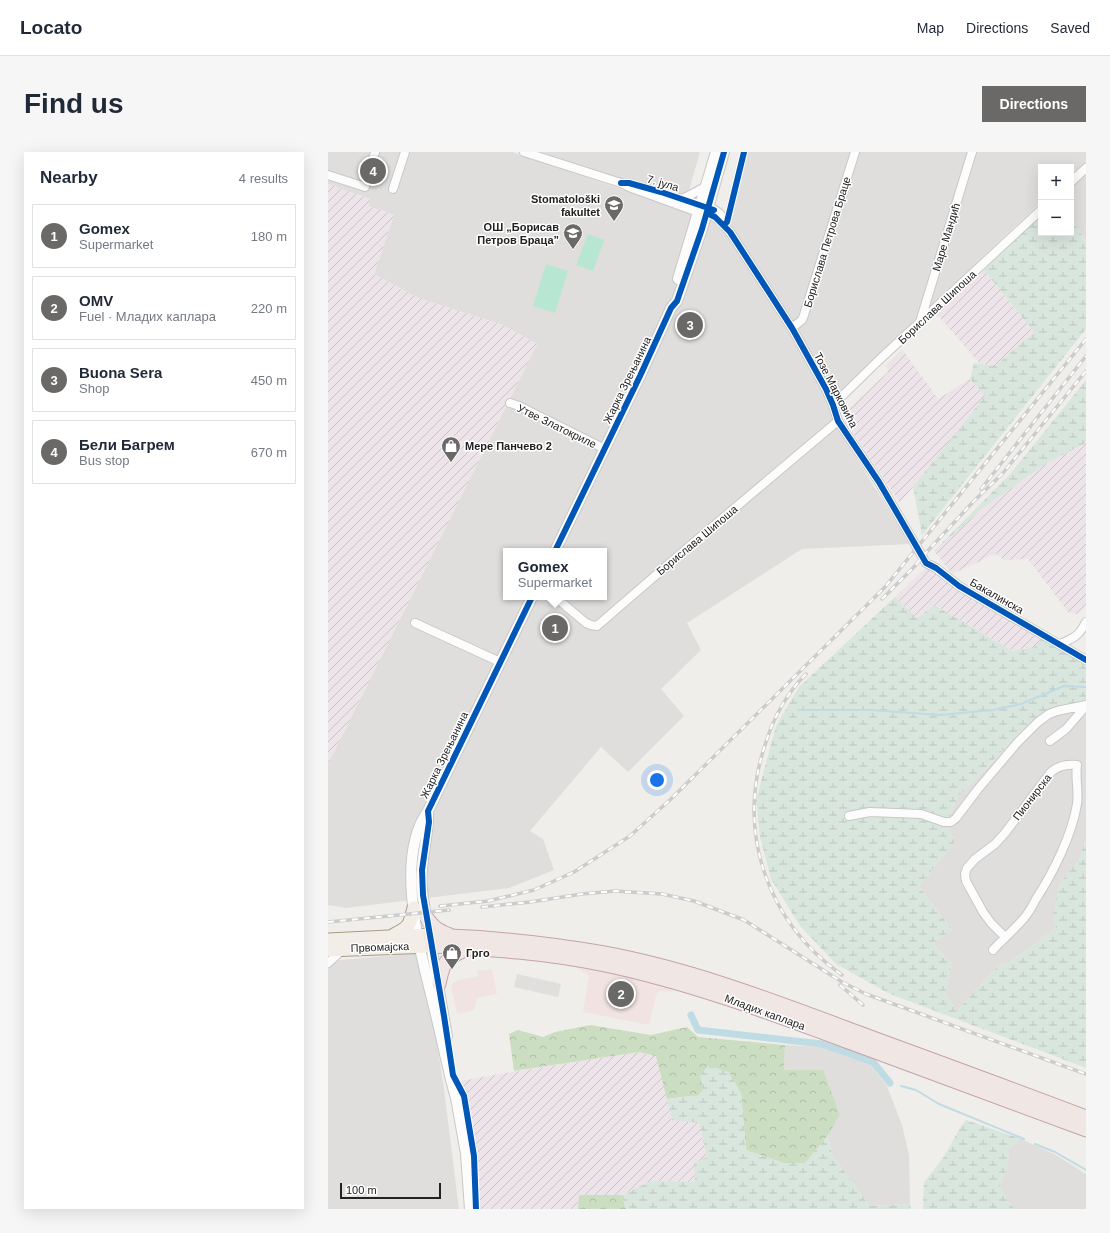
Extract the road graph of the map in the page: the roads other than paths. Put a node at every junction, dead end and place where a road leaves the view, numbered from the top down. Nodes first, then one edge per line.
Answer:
1 (375, 152) edge
2 (405, 152) edge
3 (524, 152) edge
4 (716, 152) edge
5 (724, 152) edge
6 (855, 152) edge
7 (972, 152) edge
8 (1086, 168) edge
9 (328, 175) edge
10 (1074, 179) edge
11 (621, 183) junction
12 (705, 187) junction
13 (393, 189) dead end
14 (682, 198) junction
15 (703, 209) junction
16 (1038, 213) edge
17 (722, 223) junction
18 (703, 227) junction
19 (671, 308) junction
20 (920, 322) junction
21 (792, 328) junction
22 (510, 403) dead end
23 (834, 405) junction
24 (838, 421) junction
25 (605, 449) junction
26 (556, 548) edge
27 (926, 563) joint
28 (531, 600) edge
29 (559, 600) edge
30 (1086, 622) edge
31 (415, 623) dead end
32 (1060, 644) junction
33 (1086, 660) edge
34 (500, 662) junction
35 (1086, 705) edge
36 (1050, 741) dead end
37 (428, 811) junction
38 (849, 816) dead end
39 (414, 908) junction
40 (426, 915) junction
41 (392, 936) junction
42 (453, 936) junction
43 (1005, 937) junction
44 (328, 940) edge
45 (424, 941) junction
46 (469, 948) junction
47 (342, 949) junction
48 (328, 950) edge
49 (993, 950) dead end
50 (328, 963) edge
51 (439, 984) junction
52 (456, 1098) junction
53 (1086, 1117) edge
54 (1086, 1130) edge
55 (470, 1209) edge

1 - 9 street
2 - 13 street
3 - 11 street, 7. јула
4 - 12 street
5 - 15 street
6 - 21 street, Борислава Петрова Браце
7 - 20 street, Маре Мандић
8 - 10 street
11 - 14 street, 7. јула
11 - 15 street, 7. јула
12 - 14 street
12 - 15 street
14 - 15 street, 7. јула
15 - 17 street, Тозе Марковића
15 - 18 street, Жарка Зрењанина
15 - 19 street, Жарка Зрењанина
16 - 20 street, Борислава Шипоша
17 - 18 street
17 - 21 street, Тозе Марковића
18 - 19 street, Жарка Зрењанина
19 - 25 street, Жарка Зрењанина
20 - 23 street, Борислава Шипоша
21 - 23 street, Тозе Марковића
22 - 25 street, Утве Златокриле
23 - 24 street, Тозе Марковића
24 - 27 street, Тозе Марковића
24 - 29 street, Борислава Шипоша
25 - 26 street, Жарка Зрењанина
27 - 32 street, Бакалинска
28 - 34 street, Жарка Зрењанина
30 - 32 street
31 - 34 street
32 - 33 street
34 - 37 street, Жарка Зрењанина
35 - 36 street
35 - 38 street
37 - 39 street, Жарка Зрењанина
37 - 40 street, Жарка Зрењанина
39 - 41 main road
39 - 45 street, Жарка Зрењанина
40 - 42 highway
40 - 45 street, Жарка Зрењанина
41 - 44 main road, Првомајска
41 - 45 main road, Првомајска
42 - 45 highway
42 - 53 highway, Младих каплара
43 - 43 street, Пионирска
43 - 49 street, Пионирска
45 - 46 highway, Младих каплара
45 - 47 main road, Првомајска
45 - 51 street, Жарка Зрењанина
45 - 52 street, Жарка Зрењанина
46 - 51 highway
46 - 54 highway, Младих каплара
47 - 48 main road, Првомајска
47 - 50 street
51 - 52 street, Жарка Зрењанина
52 - 55 street, Жарка Зрењанина

